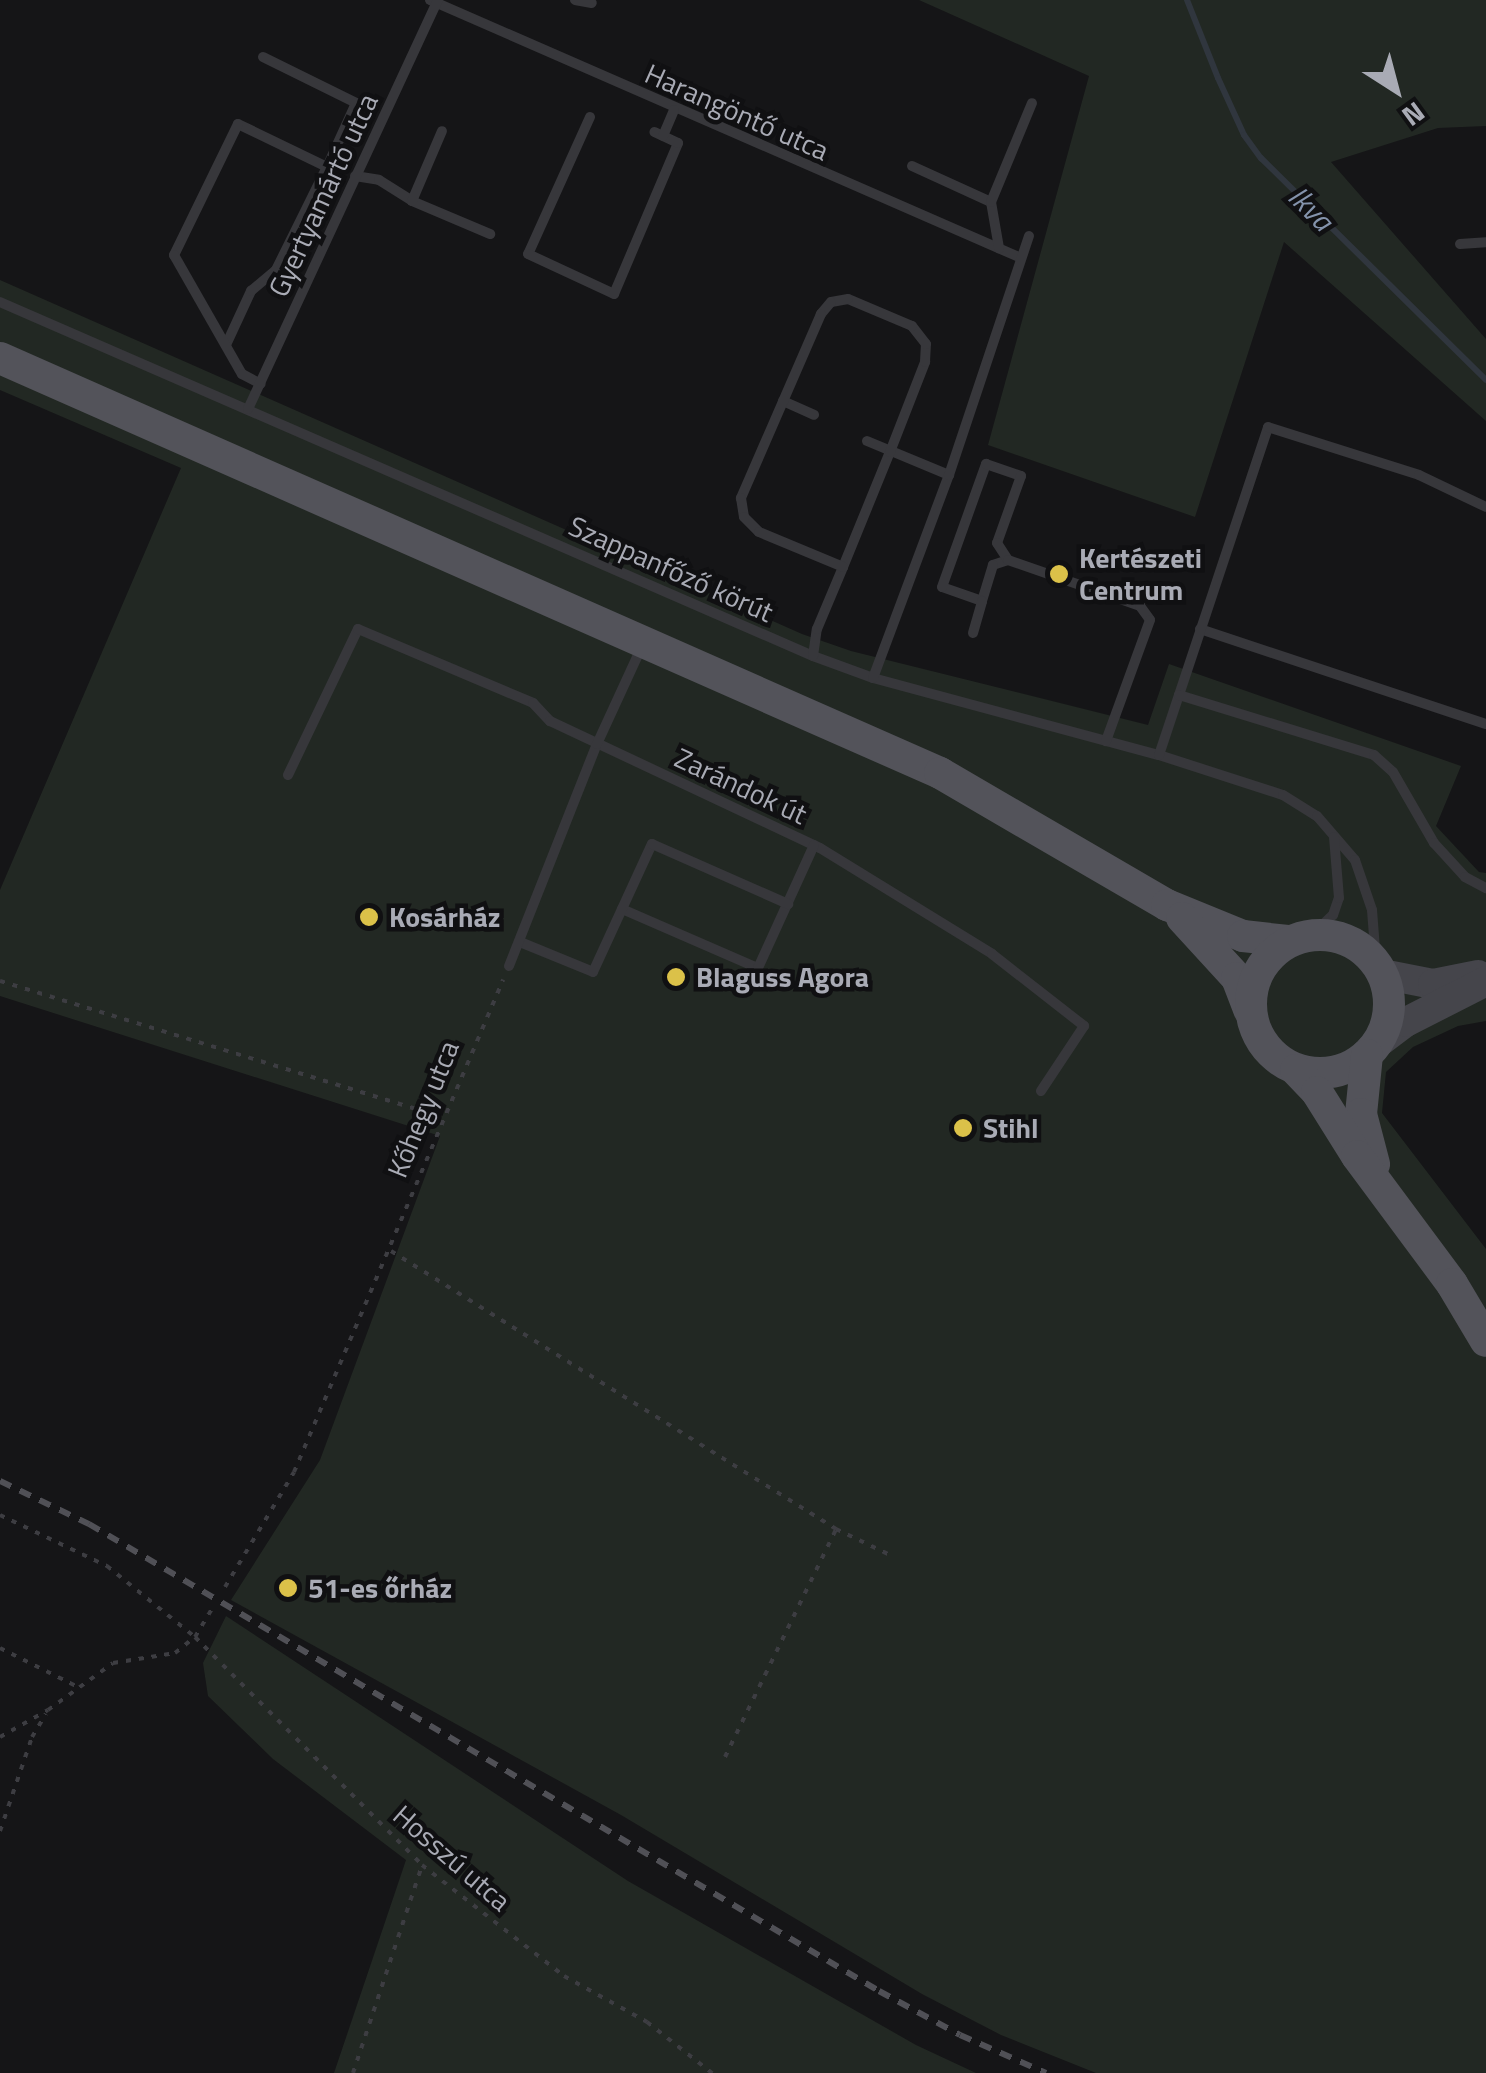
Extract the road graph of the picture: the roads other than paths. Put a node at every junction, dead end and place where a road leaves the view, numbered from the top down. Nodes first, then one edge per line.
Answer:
1 (576, 0) edge
2 (435, 1) edge
3 (592, 3) dead end
4 (263, 57) dead end
5 (1032, 103) dead end
6 (674, 110) junction
7 (590, 118) dead end
8 (442, 131) dead end
9 (912, 166) dead end
10 (326, 167) junction
11 (355, 176) junction
12 (412, 201) junction
13 (991, 202) junction
14 (490, 234) dead end
15 (1030, 236) dead end
16 (1486, 242) edge
17 (1460, 244) dead end
18 (999, 248) junction
19 (1021, 258) junction
20 (0, 302) edge
21 (226, 345) junction
22 (0, 358) edge
23 (261, 384) junction
24 (783, 401) junction
25 (248, 410) junction
26 (814, 415) dead end
27 (866, 441) dead end
28 (890, 452) junction
29 (948, 475) junction
30 (1486, 508) edge
31 (1008, 560) junction
32 (842, 567) junction
33 (982, 602) junction
34 (1200, 628) junction
35 (974, 633) dead end
36 (645, 640) junction
37 (813, 656) junction
38 (873, 678) junction
39 (1178, 694) junction
40 (1486, 724) edge
41 (1106, 741) junction
42 (597, 744) junction
43 (1158, 755) junction
44 (288, 775) dead end
45 (1334, 836) junction
46 (814, 845) junction
47 (1486, 888) edge
48 (788, 904) junction
49 (1168, 905) junction
50 (622, 909) junction
51 (1300, 938) junction
52 (520, 942) junction
53 (509, 966) road end
54 (1379, 968) junction
55 (1486, 973) edge
56 (1486, 981) edge
57 (1249, 1010) junction
58 (1371, 1050) junction
59 (1296, 1070) junction
60 (1041, 1091) dead end
61 (1380, 1182) junction
62 (1486, 1341) edge

1 - 3 lane
2 - 6 lane, Harangöntő utca
2 - 11 lane, Gyertyamártó utca
4 - 10 lane
5 - 13 lane
6 - 7 lane
6 - 18 lane, Harangöntő utca
8 - 12 lane
9 - 13 lane
10 - 21 lane
10 - 21 lane
11 - 12 lane
11 - 23 lane, Gyertyamártó utca
12 - 14 lane
13 - 18 lane
15 - 19 lane
16 - 17 lane
18 - 19 lane, Harangöntő utca
19 - 29 lane
20 - 25 lane, Szappanfőző körút
21 - 23 lane
22 - 36 main road
23 - 25 lane, Gyertyamártó utca
24 - 26 lane
24 - 28 lane
24 - 32 lane
25 - 37 lane, Szappanfőző körút
27 - 28 lane
28 - 29 lane
28 - 32 lane
29 - 38 lane
30 - 34 lane
31 - 33 lane
31 - 33 lane
31 - 41 lane
32 - 37 lane
33 - 35 lane
34 - 39 lane
34 - 40 lane
36 - 42 lane
36 - 49 main road
37 - 38 lane, Szappanfőző körút
38 - 41 lane, Szappanfőző körút
39 - 43 lane
39 - 47 lane
41 - 43 lane, Szappanfőző körút
42 - 44 lane, Zarándok út
42 - 46 lane, Zarándok út
42 - 52 lane
43 - 45 lane, Szappanfőző körút
45 - 51 lane
45 - 54 lane, Szappanfőző körút
46 - 48 lane
46 - 60 lane, Zarándok út
48 - 50 lane
48 - 50 lane
49 - 51 main road
49 - 57 main road
50 - 52 lane
51 - 54 main road
51 - 57 main road
52 - 53 lane
54 - 55 main road
54 - 58 main road
56 - 58 main road
57 - 59 main road
58 - 59 main road
58 - 61 main road
59 - 61 main road
61 - 62 main road

